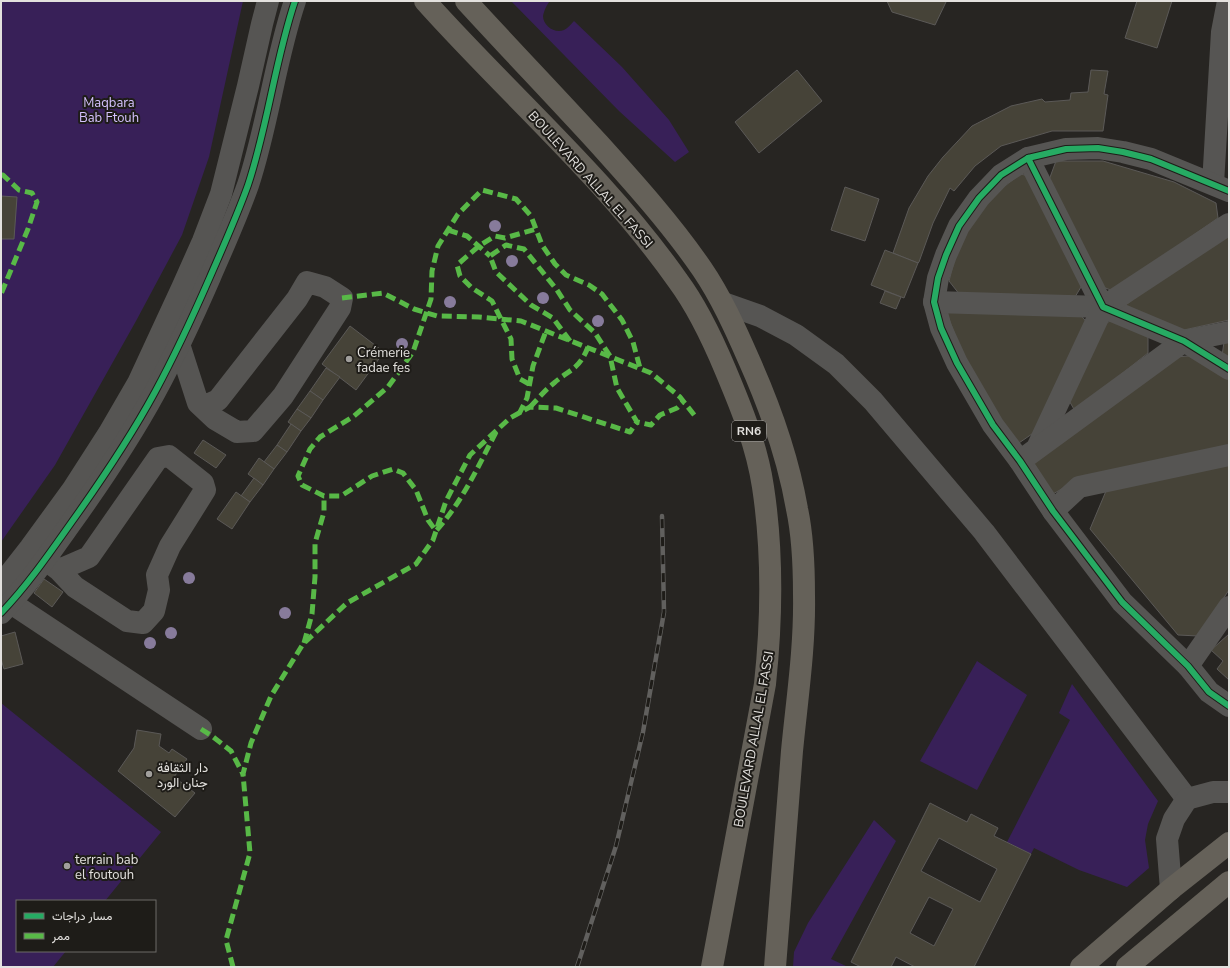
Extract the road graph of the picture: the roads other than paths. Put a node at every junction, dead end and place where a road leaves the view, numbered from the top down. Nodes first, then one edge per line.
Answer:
1 (268, 1) edge
2 (295, 1) edge
3 (425, 1) edge
4 (466, 1) edge
5 (1228, 1) edge
6 (1224, 64) edge
7 (1222, 144) edge
8 (1028, 158) junction
9 (1221, 188) edge
10 (1229, 224) edge
11 (934, 302) junction
12 (723, 304) junction
13 (1103, 307) junction
14 (1229, 332) edge
15 (1184, 341) junction
16 (179, 344) junction
17 (1229, 369) edge
18 (147, 387) junction
19 (203, 407) junction
20 (1037, 448) junction
21 (1229, 455) edge
22 (1020, 461) junction
23 (1053, 511) junction
24 (45, 559) junction
25 (4, 600) edge
26 (1229, 607) edge
27 (1188, 666) junction
28 (1229, 706) edge
29 (201, 729) dead end
30 (1229, 792) edge
31 (1187, 800) junction
32 (1229, 843) edge
33 (1229, 882) edge
34 (1171, 889) junction
35 (712, 967) edge
36 (775, 967) edge
37 (1081, 967) edge
38 (1127, 967) edge

1 - 18 street
2 - 16 street
3 - 35 main road, BOULEVARD ALLAL EL FASSI / RN6
4 - 12 main road, BOULEVARD ALLAL EL FASSI / RN6
5 - 6 street
6 - 7 street
7 - 9 street
8 - 9 street
8 - 11 street
8 - 13 street
10 - 13 street
11 - 13 street
11 - 22 street
12 - 31 street
12 - 36 main road, BOULEVARD ALLAL EL FASSI / RN6
13 - 15 street
13 - 20 street
14 - 15 street
15 - 17 street
15 - 20 street
16 - 18 street
16 - 19 street
18 - 24 street
19 - 19 street
20 - 22 street
21 - 23 street
22 - 23 street
23 - 27 street
24 - 24 street
24 - 25 street
25 - 29 street
26 - 27 street
27 - 28 street
30 - 31 street
31 - 34 street
32 - 34 main road
33 - 38 main road
34 - 37 main road

